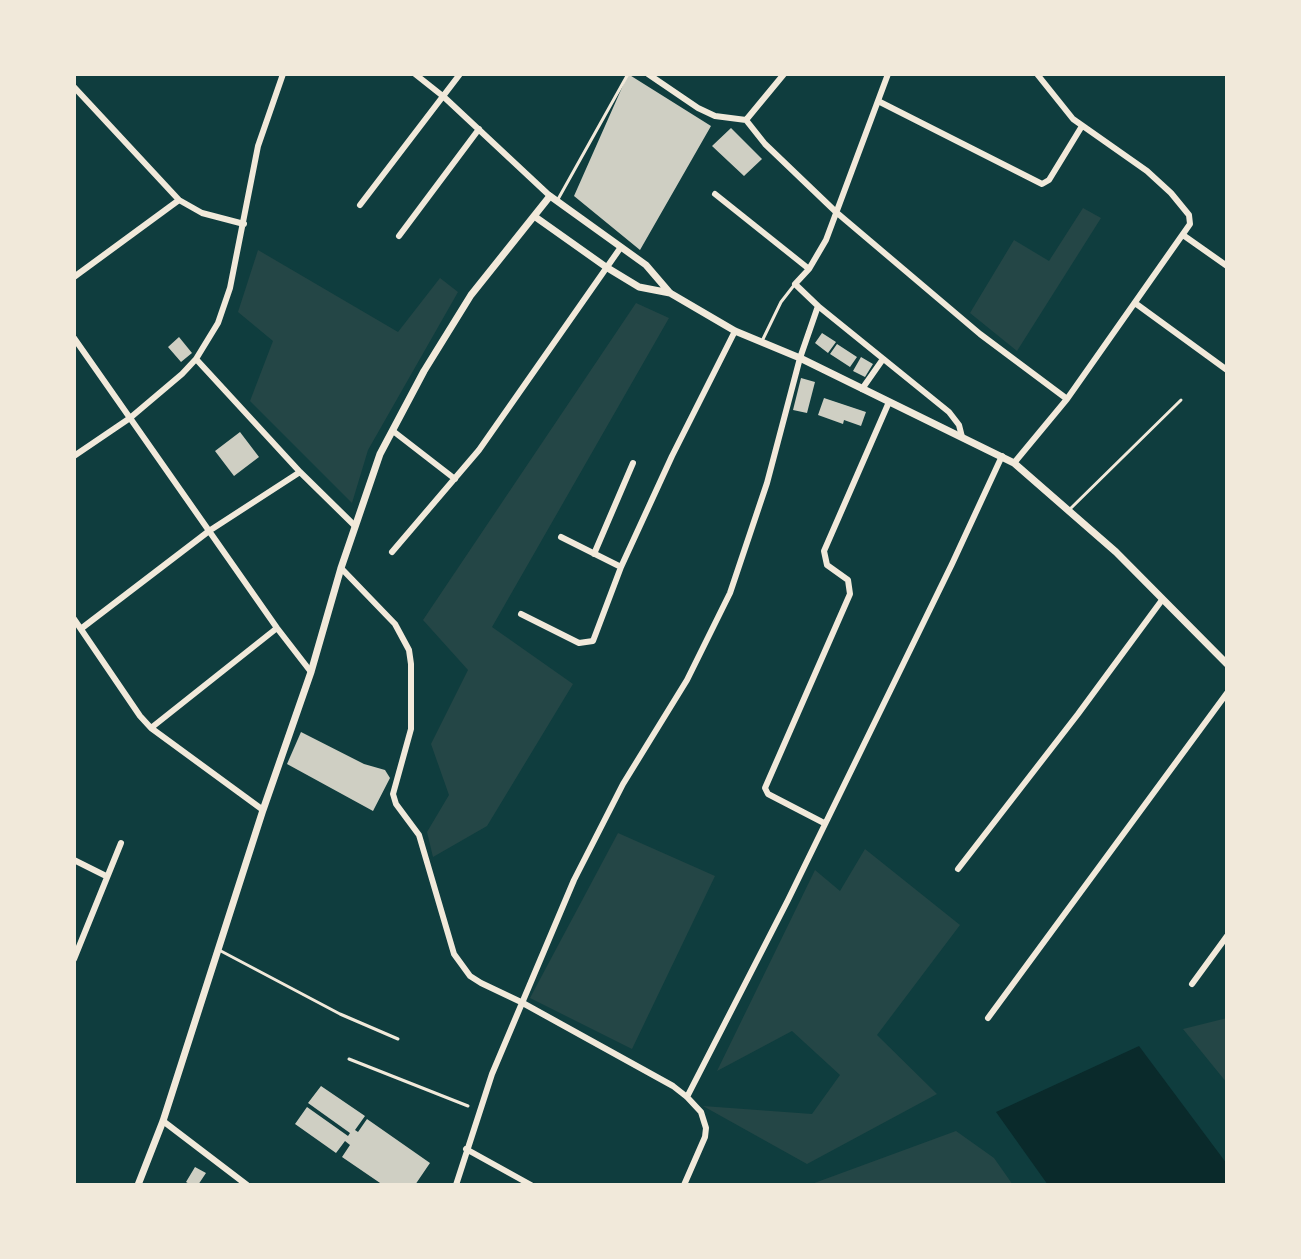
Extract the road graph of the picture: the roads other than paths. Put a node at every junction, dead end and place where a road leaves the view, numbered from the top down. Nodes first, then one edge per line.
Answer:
1 (283, 74) edge
2 (415, 74) edge
3 (460, 74) edge
4 (628, 74) edge
5 (648, 74) edge
6 (784, 74) edge
7 (888, 74) edge
8 (1037, 74) edge
9 (74, 87) edge
10 (81, 95) junction
11 (444, 97) junction
12 (74, 100) edge
13 (878, 101) junction
14 (746, 120) junction
15 (1082, 126) junction
16 (479, 129) junction
17 (715, 194) dead end
18 (553, 198) junction
19 (179, 200) junction
20 (360, 205) dead end
21 (836, 212) junction
22 (534, 216) junction
23 (244, 224) junction
24 (1183, 235) junction
25 (399, 236) dead end
26 (621, 247) junction
27 (1227, 266) edge
28 (606, 267) junction
29 (809, 269) junction
30 (74, 277) edge
31 (795, 284) junction
32 (670, 293) junction
33 (1135, 303) junction
34 (818, 306) junction
35 (735, 331) junction
36 (74, 338) edge
37 (761, 342) junction
38 (800, 358) junction
39 (196, 359) junction
40 (883, 359) junction
41 (1227, 370) edge
42 (862, 389) junction
43 (1067, 399) junction
44 (1181, 400) dead end
45 (889, 402) junction
46 (130, 418) junction
47 (393, 431) junction
48 (962, 437) junction
49 (74, 456) edge
50 (1002, 456) junction
51 (633, 463) dead end
52 (1014, 463) junction
53 (300, 472) junction
54 (455, 479) junction
55 (1069, 510) junction
56 (355, 526) junction
57 (209, 531) junction
58 (561, 537) dead end
59 (392, 552) dead end
60 (594, 554) junction
61 (621, 567) junction
62 (341, 568) junction
63 (1162, 600) junction
64 (521, 614) dead end
65 (74, 619) edge
66 (82, 628) junction
67 (277, 628) junction
68 (1227, 664) edge
69 (311, 672) junction
70 (1227, 693) edge
71 (151, 728) junction
72 (263, 810) junction
73 (824, 823) junction
74 (121, 843) dead end
75 (74, 860) edge
76 (958, 869) dead end
77 (106, 876) junction
78 (1227, 936) edge
79 (218, 950) junction
80 (74, 959) edge
81 (1192, 984) dead end
82 (521, 1002) junction
83 (988, 1018) dead end
84 (398, 1039) dead end
85 (349, 1059) dead end
86 (687, 1097) junction
87 (468, 1106) joint
88 (478, 1110) junction
89 (163, 1121) junction
90 (466, 1149) junction
91 (138, 1185) edge
92 (247, 1185) edge
93 (456, 1185) edge
94 (531, 1185) edge
95 (684, 1185) edge

1 - 23 street
2 - 11 street
3 - 11 street
4 - 18 lane
5 - 14 street
6 - 14 street
7 - 13 street
8 - 15 street
9 - 10 street
10 - 12 street
10 - 19 street
11 - 16 street
11 - 20 street
13 - 15 street
13 - 21 street
14 - 21 street
15 - 24 street
16 - 18 street
16 - 25 street
17 - 29 street
18 - 22 street
18 - 26 street
19 - 23 street
19 - 30 street
21 - 29 street
21 - 43 street
22 - 28 street
22 - 47 street
23 - 39 street
24 - 27 street
24 - 33 street
26 - 28 street
26 - 32 street
28 - 32 street
28 - 54 street
29 - 31 street
31 - 34 street
31 - 37 lane
32 - 35 street
33 - 41 street
33 - 43 street
34 - 38 street
34 - 40 street
35 - 37 street
35 - 61 street
36 - 46 street
37 - 38 street
38 - 42 street
38 - 82 street
39 - 46 street
39 - 53 street
40 - 42 street
40 - 48 street
42 - 45 street
43 - 52 street
44 - 55 lane
45 - 48 street
45 - 73 street
46 - 49 street
46 - 57 street
47 - 54 street
47 - 56 street
48 - 50 street
50 - 52 street
50 - 73 street
51 - 60 street
52 - 55 street
53 - 56 street
53 - 57 street
54 - 59 street
55 - 63 street
56 - 62 street
57 - 66 street
57 - 67 street
58 - 60 street
60 - 61 street
61 - 64 street
62 - 69 street
62 - 82 street
63 - 68 street
63 - 76 street
65 - 66 street
66 - 71 street
67 - 69 street
67 - 71 street
69 - 72 street
70 - 83 street
71 - 72 street
72 - 79 street
73 - 86 street
74 - 77 street
75 - 77 street
77 - 80 street
78 - 81 street
79 - 84 lane
79 - 89 street
82 - 86 street
82 - 88 street
85 - 87 lane
86 - 95 street
87 - 88 street
88 - 90 street
89 - 91 street
89 - 92 street
90 - 93 street
90 - 94 street

